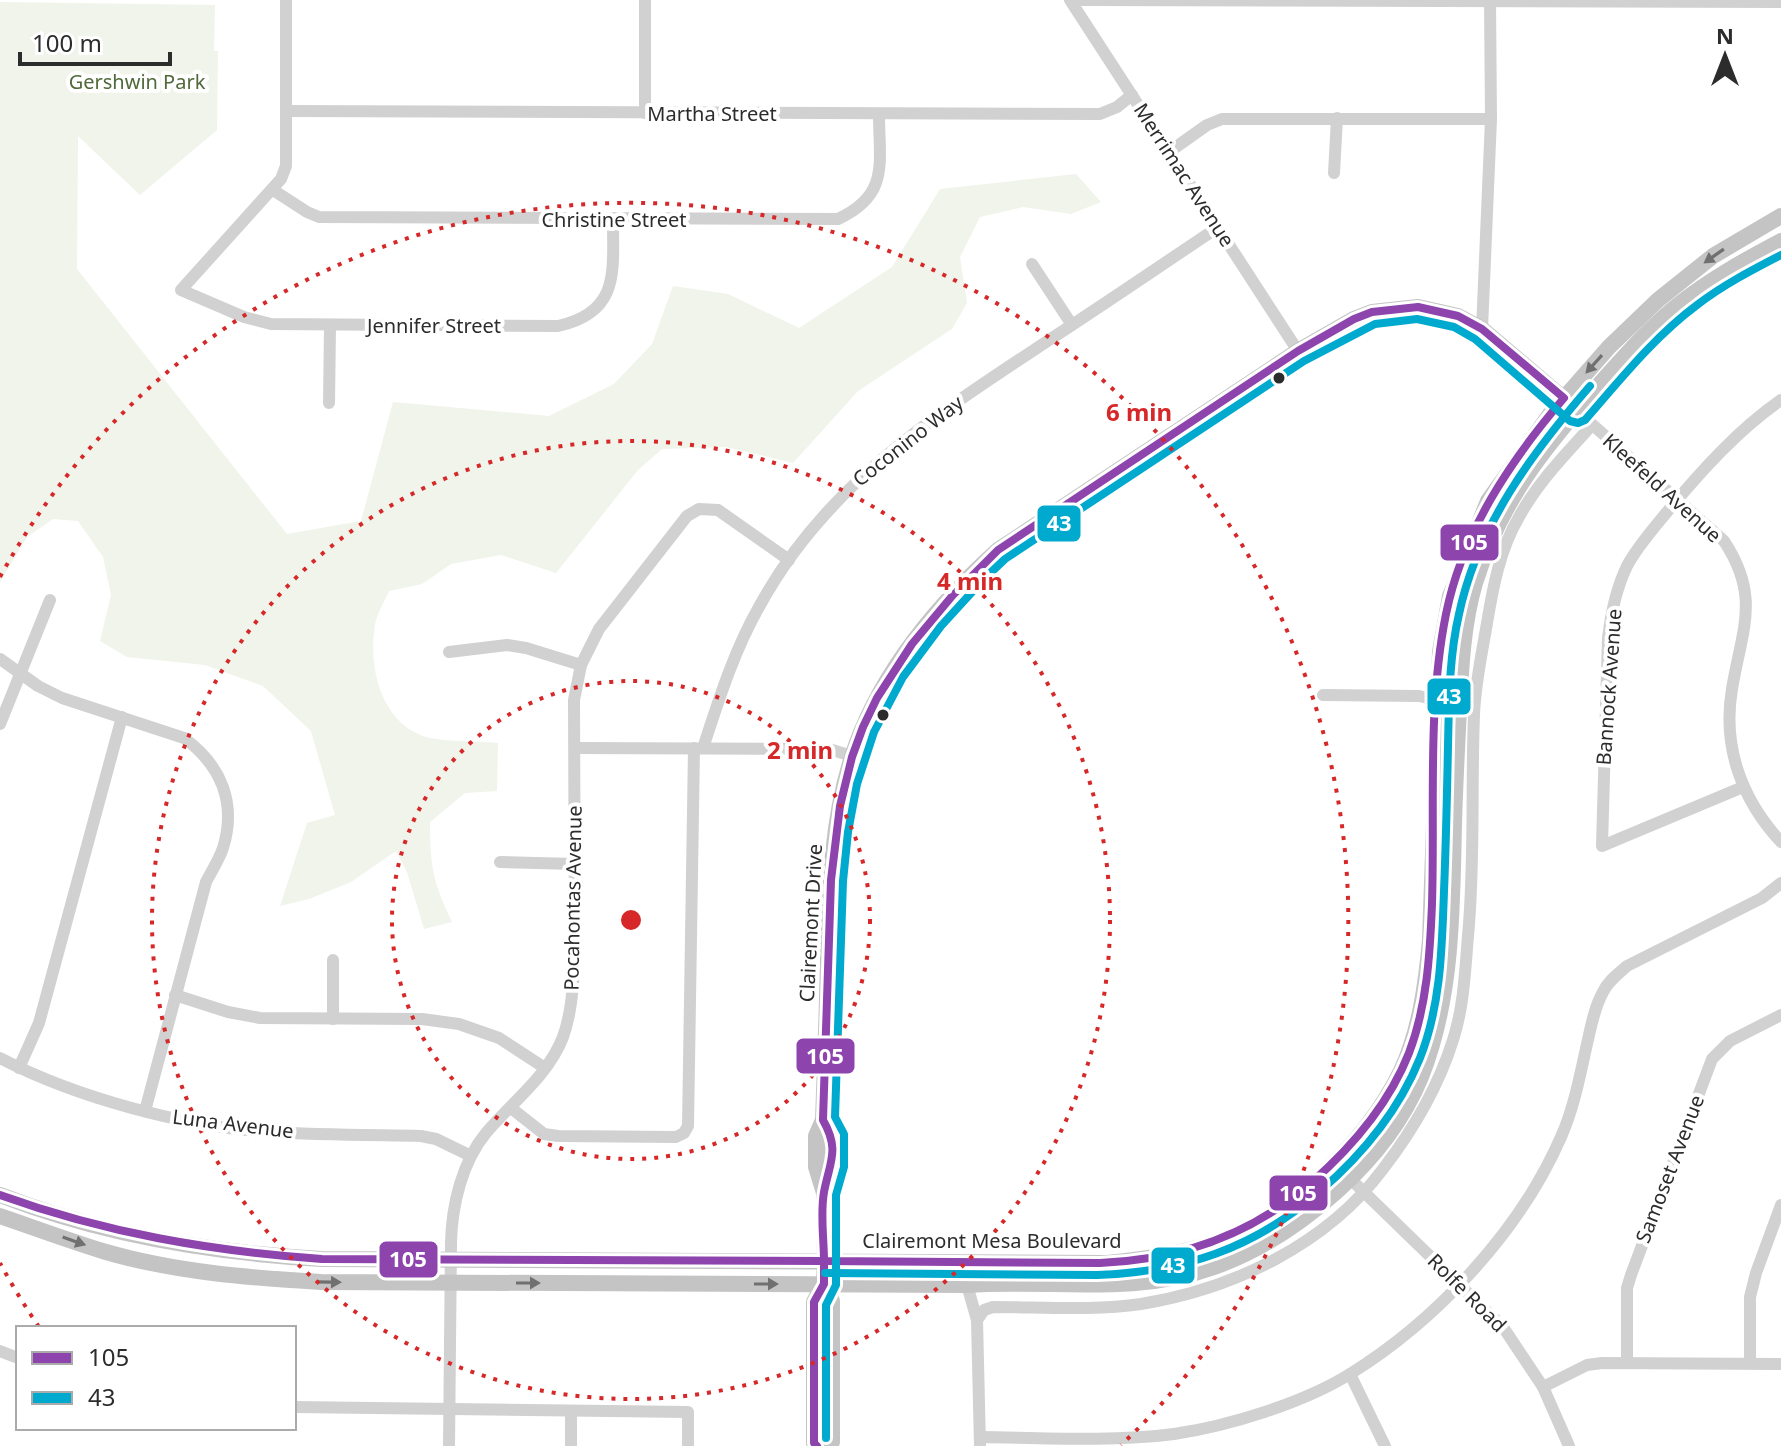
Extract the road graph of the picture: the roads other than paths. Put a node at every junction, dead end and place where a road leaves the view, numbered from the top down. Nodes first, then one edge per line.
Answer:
1 (286, 0) edge
2 (645, 0) edge
3 (1070, 0) edge
4 (1082, 0) edge
5 (1490, 1) edge
6 (1781, 2) edge
7 (1132, 95) junction
8 (286, 111) junction
9 (645, 113) junction
10 (879, 114) junction
11 (1337, 118) junction
12 (1491, 119) junction
13 (1169, 152) junction
14 (1334, 173) dead end
15 (273, 190) junction
16 (1781, 216) edge
17 (613, 220) junction
18 (1217, 228) junction
19 (1781, 241) edge
20 (1032, 264) dead end
21 (1072, 325) junction
22 (330, 326) junction
23 (1482, 329) junction
24 (1298, 351) junction
25 (1564, 398) junction
26 (1781, 400) edge
27 (329, 403) dead end
28 (1577, 411) junction
29 (1591, 426) junction
30 (1677, 500) junction
31 (789, 560) junction
32 (50, 600) dead end
33 (449, 652) dead end
34 (0, 659) edge
35 (581, 665) junction
36 (19, 672) junction
37 (1323, 695) dead end
38 (1437, 700) junction
39 (122, 717) junction
40 (0, 724) edge
41 (1458, 731) junction
42 (575, 748) junction
43 (699, 748) junction
44 (852, 756) junction
45 (1743, 787) junction
46 (1781, 842) edge
47 (500, 862) dead end
48 (575, 864) junction
49 (1781, 883) edge
50 (333, 960) dead end
51 (175, 995) junction
52 (1781, 1015) edge
53 (333, 1019) junction
54 (0, 1058) edge
55 (19, 1068) junction
56 (545, 1068) junction
57 (511, 1108) junction
58 (145, 1111) junction
59 (471, 1156) junction
60 (1334, 1163) junction
61 (1351, 1178) junction
62 (1366, 1193) junction
63 (0, 1195) edge
64 (1781, 1205) edge
65 (0, 1216) edge
66 (450, 1260) junction
67 (825, 1261) junction
68 (450, 1283) junction
69 (824, 1284) junction
70 (1459, 1284) junction
71 (967, 1285) junction
72 (977, 1320) junction
73 (1627, 1363) junction
74 (1750, 1363) junction
75 (1781, 1364) edge
76 (1350, 1374) junction
77 (1543, 1387) junction
78 (296, 1407) edge
79 (449, 1410) junction
80 (571, 1411) junction
81 (980, 1442) edge
82 (1118, 1442) edge
83 (449, 1446) edge
84 (571, 1446) edge
85 (688, 1446) edge
86 (817, 1446) edge
87 (830, 1446) edge
88 (1385, 1446) edge
89 (1569, 1446) edge

1 - 8 street
2 - 9 street
3 - 7 street, Merrimac Avenue
4 - 5 street
5 - 6 street
5 - 12 street
7 - 10 street, Martha Street
7 - 13 street, Merrimac Avenue
8 - 9 street, Martha Street
8 - 15 street
9 - 10 street, Martha Street
10 - 17 street, Christine Street
11 - 12 street
11 - 13 street
11 - 14 street
12 - 23 street
13 - 18 street, Merrimac Avenue
15 - 17 street, Christine Street
15 - 22 street, Jennifer Street
16 -> 25 main road, Clairemont Mesa Boulevard
17 - 22 street, Jennifer Street
18 - 21 street, Coconino Way
18 - 24 street, Merrimac Avenue
19 - 28 main road, Clairemont Mesa Boulevard
20 - 21 street
21 - 31 street, Coconino Way
22 - 27 street
23 - 24 main road, Clairemont Drive
23 - 25 main road, Clairemont Drive
24 - 44 main road, Clairemont Drive
25 - 28 main road, Clairemont Drive
25 - 38 main road, Clairemont Mesa Boulevard
26 - 30 street, Bannock Avenue
28 - 29 street, Kleefeld Avenue
28 - 41 main road, Clairemont Mesa Boulevard
29 - 30 street, Kleefeld Avenue
29 - 62 street
30 - 45 street, Kleefeld Avenue
30 - 45 street, Bannock Avenue
31 - 35 street, Pocahontas Avenue
31 - 43 street, Coconino Way
32 - 36 street
33 - 35 street
34 - 36 street
35 - 42 street, Pocahontas Avenue
36 - 39 street
36 - 40 street
37 - 38 street
38 - 41 main road
38 - 60 main road, Clairemont Mesa Boulevard
39 - 51 street
39 - 55 street
41 - 61 main road, Clairemont Mesa Boulevard
42 - 43 street
42 - 48 street, Pocahontas Avenue
43 - 44 street
43 - 57 street, Coconino Way
44 - 67 main road, Clairemont Drive
45 - 46 street, Kleefeld Avenue
47 - 48 street
48 - 56 street, Pocahontas Avenue
49 - 70 street
50 - 53 street
51 - 53 street
51 - 58 street
52 - 73 street, Samoset Avenue
53 - 56 street
54 - 55 street, Luna Avenue
55 - 58 street, Luna Avenue
56 - 57 street, Pocahontas Avenue
57 - 59 street, Pocahontas Avenue
58 - 59 street, Luna Avenue
59 - 66 street, Pocahontas Avenue
60 - 61 street, Rolfe Road
60 - 67 main road, Clairemont Mesa Boulevard
61 - 62 street, Rolfe Road
61 - 71 main road, Clairemont Mesa Boulevard
62 - 70 street, Rolfe Road
62 - 72 street
63 - 66 main road, Clairemont Mesa Boulevard
64 - 74 street
65 -> 68 main road, Clairemont Mesa Boulevard
66 - 67 main road, Clairemont Mesa Boulevard
66 - 68 street, Pocahontas Avenue
67 - 69 main road, Clairemont Drive
68 -> 69 main road, Clairemont Mesa Boulevard
68 - 79 street, Pocahontas Avenue
69 - 71 main road, Clairemont Mesa Boulevard
69 - 86 main road, Clairemont Drive
69 - 87 main road, Clairemont Drive
70 - 76 street
70 - 77 street, Rolfe Road
71 - 72 street
72 - 81 street
73 - 74 street
73 - 77 street
74 - 75 street
76 - 82 street
76 - 88 street
77 - 89 street, Rolfe Road
78 - 79 street
79 - 80 street
79 - 83 street, Pocahontas Avenue
80 - 84 street
80 - 85 street
81 - 82 street

